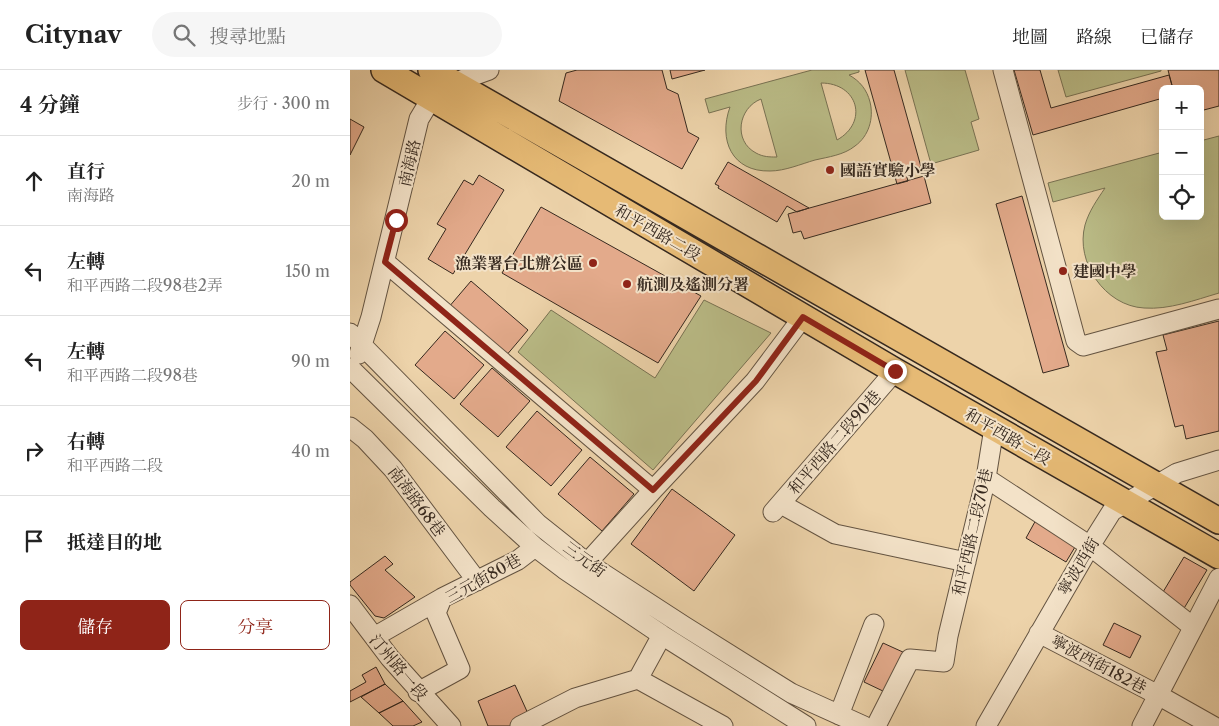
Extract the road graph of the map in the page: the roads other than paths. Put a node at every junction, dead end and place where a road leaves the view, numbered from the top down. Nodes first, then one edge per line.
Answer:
1 (384, 70) edge
2 (431, 70) edge
3 (489, 70) edge
4 (1003, 70) edge
5 (453, 84) junction
6 (431, 99) junction
7 (385, 262) junction
8 (1219, 309) edge
9 (803, 317) junction
10 (356, 339) edge
11 (895, 371) junction
12 (351, 372) edge
13 (350, 427) edge
14 (994, 428) junction
15 (1219, 460) edge
16 (986, 478) junction
17 (1155, 484) junction
18 (653, 490) junction
19 (1126, 503) junction
20 (1219, 521) edge
21 (1090, 546) junction
22 (535, 547) junction
23 (1219, 556) edge
24 (966, 562) junction
25 (587, 563) junction
26 (1219, 578) edge
27 (477, 581) junction
28 (350, 605) edge
29 (439, 606) junction
30 (874, 624) dead end
31 (1193, 628) junction
32 (1040, 633) junction
33 (662, 635) junction
34 (374, 637) junction
35 (638, 679) junction
36 (418, 692) junction
37 (1158, 694) junction
38 (839, 715) junction
39 (451, 726) edge
40 (520, 726) edge
41 (722, 726) edge
42 (806, 726) edge
43 (864, 726) edge
44 (876, 726) edge
45 (986, 726) edge
46 (1142, 726) edge
47 (1213, 726) edge

1 - 6 main road, 和平西路二段
2 - 5 main road, 和平西路二段
3 - 5 street, 南海路
4 - 8 street
5 - 6 street, 南海路
5 - 17 main road, 和平西路二段
6 - 7 street, 南海路
6 - 9 main road, 和平西路二段
7 - 10 street, 南海路
7 - 18 street
9 - 11 main road, 和平西路二段
9 - 18 street
10 - 12 street, 南海路
10 - 25 street, 三元街
11 - 14 main road, 和平西路二段
11 - 24 street, 和平西路二段90巷
12 - 22 street, 三元街
13 - 27 street, 南海路68巷
14 - 16 street, 和平西路二段70巷
14 - 19 main road, 和平西路二段
15 - 17 street, 寧波西街
16 - 21 street
16 - 24 street, 和平西路二段70巷
17 - 19 street, 寧波西街
17 - 20 main road, 和平西路二段
18 - 25 street
19 - 21 street, 寧波西街
19 - 23 main road, 和平西路二段
21 - 31 street
21 - 32 street, 寧波西街
22 - 27 street, 三元街80巷
22 - 33 street, 三元街
24 - 44 street, 和平西路二段70巷
25 - 38 street, 三元街
26 - 31 street
27 - 29 street, 三元街80巷
28 - 34 street, 汀州路一段
29 - 34 street, 三元街80巷
29 - 36 street
30 - 38 street
31 - 37 street
32 - 37 street, 寧波西街182巷
32 - 45 street, 寧波西街
33 - 35 street
33 - 42 street, 三元街
34 - 36 street, 汀州路一段
35 - 40 street
35 - 41 street
36 - 39 street, 汀州路一段
37 - 46 street
37 - 47 street, 寧波西街182巷
38 - 43 street, 三元街

